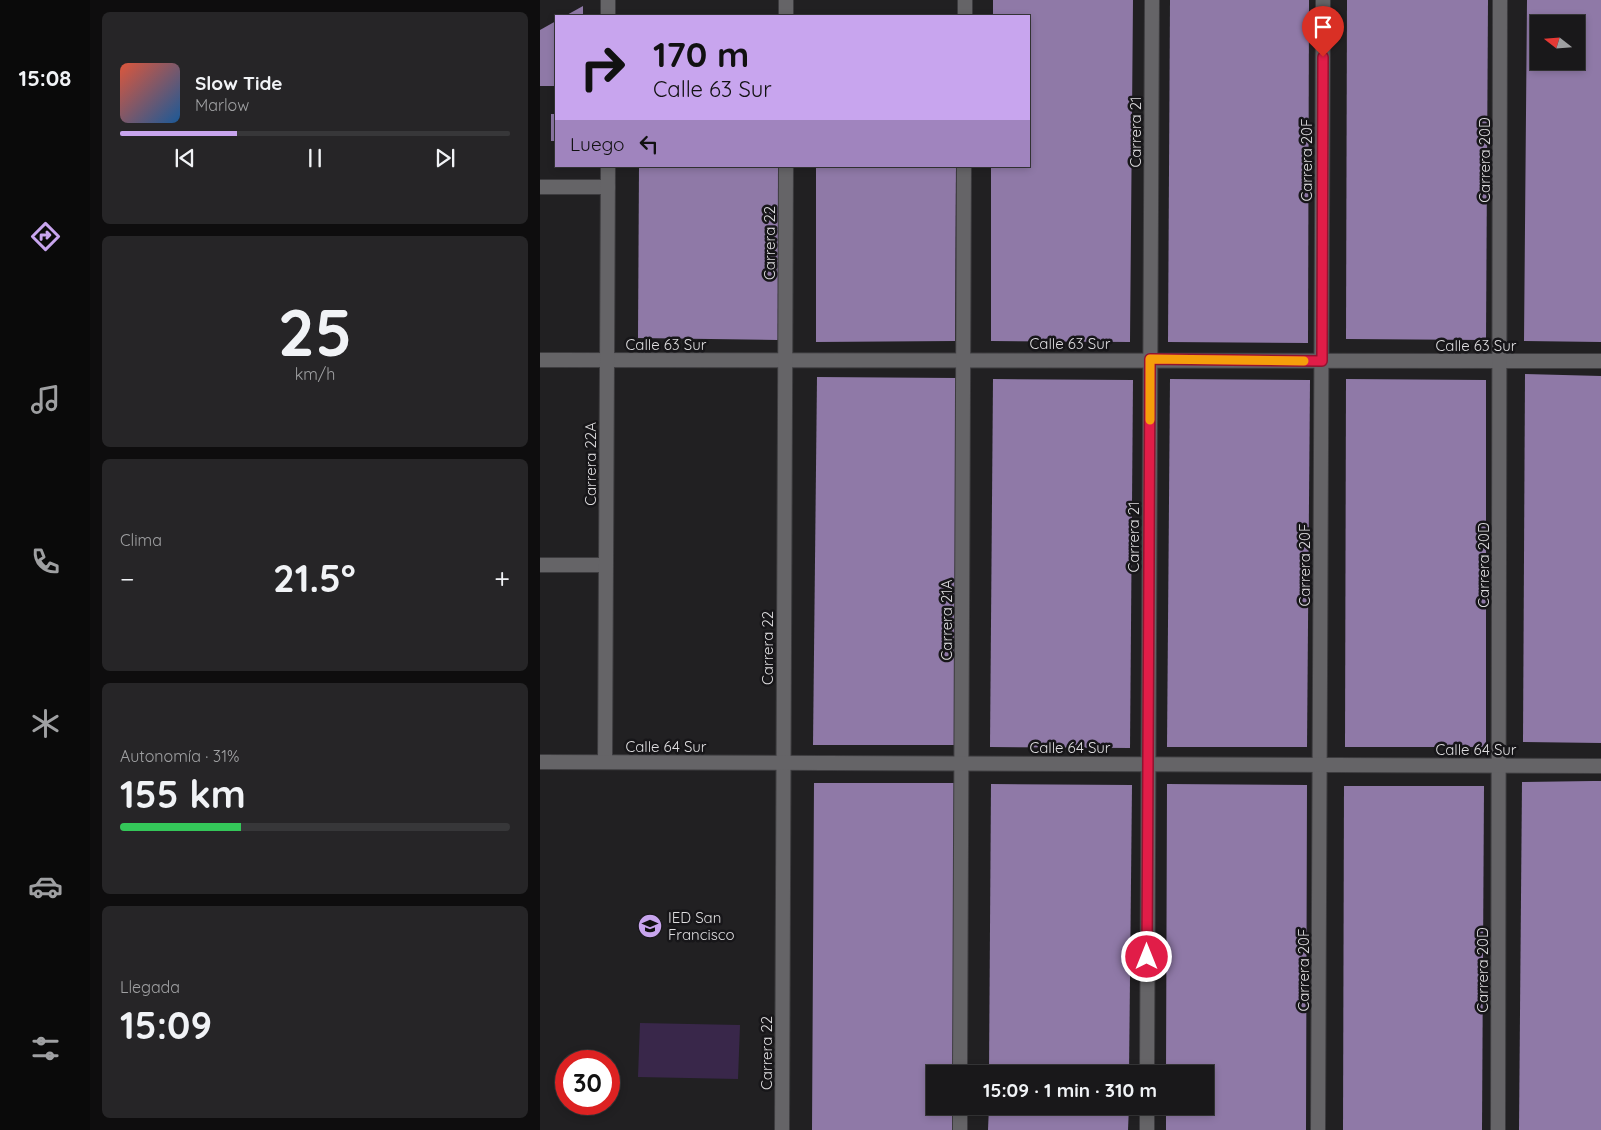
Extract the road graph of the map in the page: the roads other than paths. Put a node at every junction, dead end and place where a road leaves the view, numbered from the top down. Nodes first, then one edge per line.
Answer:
1 (608, 0) edge
2 (786, 0) edge
3 (965, 0) edge
4 (1152, 0) edge
5 (1323, 0) edge
6 (1500, 0) edge
7 (608, 15) edge
8 (786, 15) edge
9 (965, 15) edge
10 (608, 167) edge
11 (786, 167) edge
12 (964, 167) edge
13 (540, 187) edge
14 (608, 187) junction
15 (1150, 359) junction
16 (540, 360) edge
17 (607, 360) junction
18 (785, 360) junction
19 (964, 361) junction
20 (1322, 361) junction
21 (1500, 361) junction
22 (1601, 361) edge
23 (540, 565) edge
24 (606, 565) junction
25 (540, 762) edge
26 (605, 762) junction
27 (783, 763) junction
28 (962, 764) junction
29 (1148, 764) junction
30 (1320, 765) junction
31 (1499, 766) junction
32 (1601, 766) edge
33 (960, 1065) edge
34 (1147, 1065) edge
35 (960, 1115) edge
36 (1147, 1115) edge
37 (782, 1130) edge
38 (960, 1130) edge
39 (1147, 1130) edge
40 (1318, 1130) edge
41 (1498, 1130) edge

1 - 7 street
2 - 8 street
3 - 9 street
4 - 15 street, Carrera 21
5 - 20 street, Carrera 20F
6 - 21 street, Carrera 20D
10 - 14 street, Carrera 22A
11 - 18 street, Carrera 22
12 - 19 street, Carrera 21A
13 - 14 street
14 - 17 street, Carrera 22A
15 - 19 street, Calle 63 Sur
15 - 20 street, Calle 63 Sur
15 - 29 street, Carrera 21
16 - 17 street, Calle 63 Sur
17 - 18 street, Calle 63 Sur
17 - 24 street, Carrera 22A
18 - 19 street, Calle 63 Sur
18 - 27 street, Carrera 22
19 - 28 street, Carrera 21A
20 - 21 street, Calle 63 Sur
20 - 30 street, Carrera 20F
21 - 22 street, Calle 63 Sur
21 - 31 street, Carrera 20D
23 - 24 street
24 - 26 street, Carrera 22A
25 - 26 street, Calle 64 Sur
26 - 27 street, Calle 64 Sur
27 - 28 street, Calle 64 Sur
27 - 37 street, Carrera 22
28 - 29 street, Calle 64 Sur
28 - 33 street, Carrera 21A
29 - 30 street, Calle 64 Sur
29 - 34 street, Carrera 21
30 - 31 street, Calle 64 Sur
30 - 40 street, Carrera 20F
31 - 32 street, Calle 64 Sur
31 - 41 street, Carrera 20D
35 - 38 street
36 - 39 street

